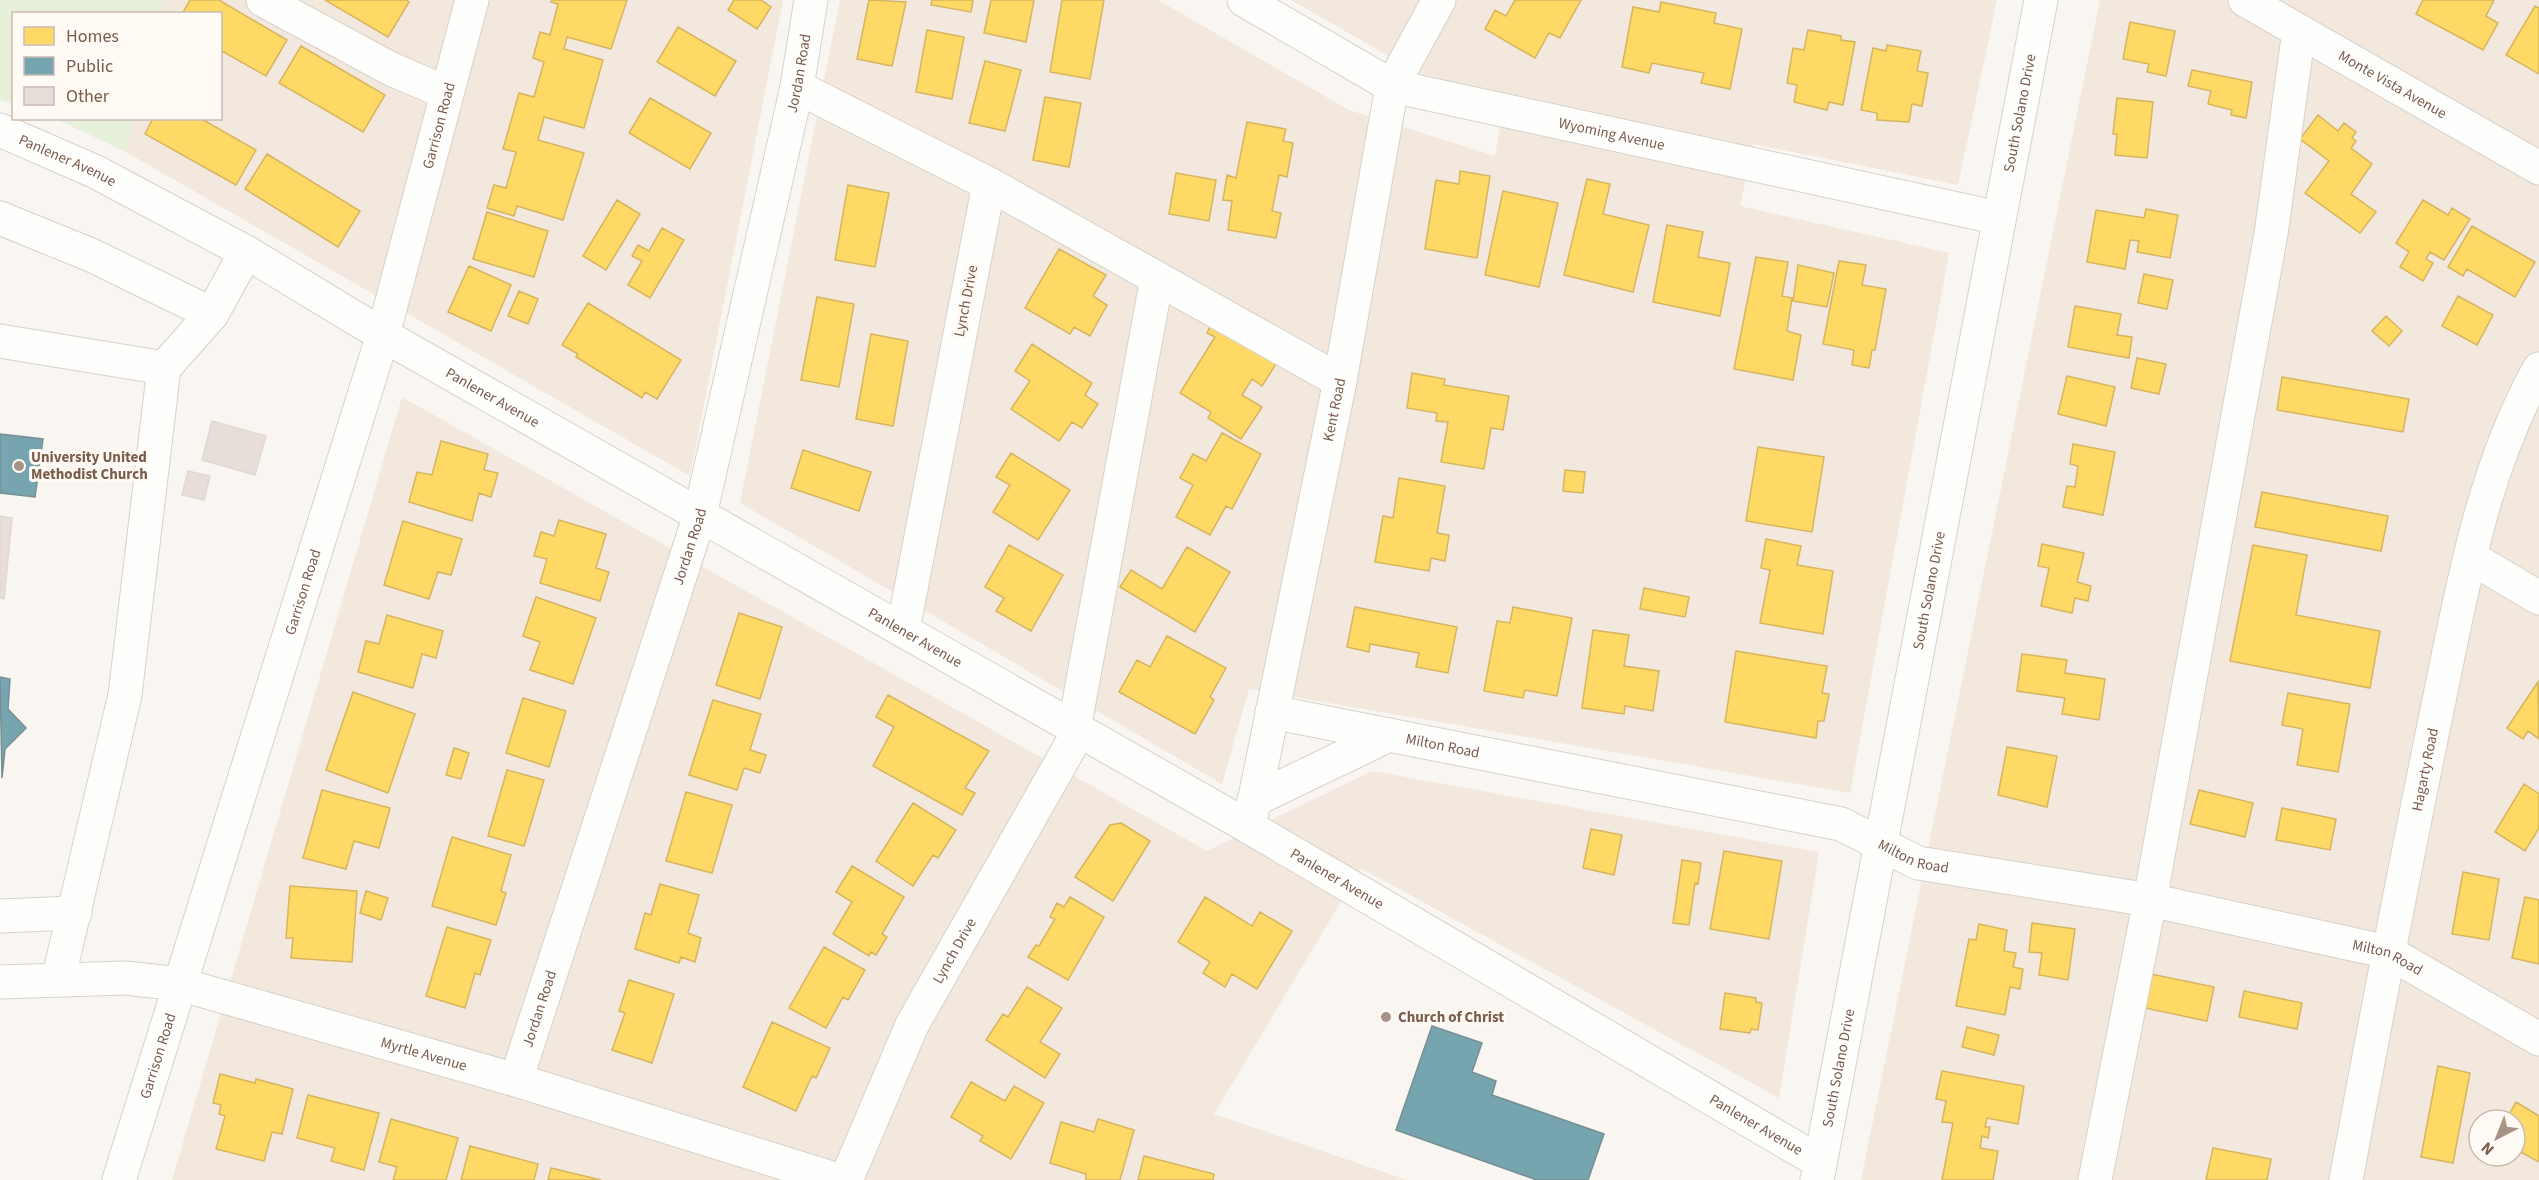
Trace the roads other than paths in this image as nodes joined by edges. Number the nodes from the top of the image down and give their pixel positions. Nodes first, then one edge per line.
1 (263, 0) edge
2 (472, 0) edge
3 (811, 0) edge
4 (1244, 0) edge
5 (1439, 0) edge
6 (2041, 0) edge
7 (2245, 0) edge
8 (2299, 31) junction
9 (1392, 86) junction
10 (797, 87) junction
11 (447, 93) junction
12 (0, 130) edge
13 (2539, 168) edge
14 (989, 184) junction
15 (0, 218) edge
16 (1999, 218) junction
17 (246, 252) junction
18 (1157, 278) junction
19 (212, 314) junction
20 (383, 335) junction
21 (0, 341) edge
22 (164, 368) junction
23 (2539, 369) edge
24 (1340, 381) junction
25 (700, 516) junction
26 (2470, 557) junction
27 (2539, 598) edge
28 (903, 630) junction
29 (1272, 712) junction
30 (1076, 730) junction
31 (1389, 735) junction
32 (1251, 814) junction
33 (1881, 845) junction
34 (2150, 900) junction
35 (75, 913) junction
36 (0, 916) edge
37 (2388, 952) junction
38 (58, 980) junction
39 (0, 982) edge
40 (179, 984) junction
41 (2539, 1039) edge
42 (516, 1080) junction
43 (1818, 1171) edge
44 (120, 1180) edge
45 (838, 1180) edge
46 (846, 1180) edge
47 (2095, 1180) edge
48 (2346, 1180) edge

1 - 11 street
2 - 11 street, Garrison Road
3 - 10 street, Jordan Road
4 - 9 street, Wyoming Avenue
5 - 9 street, Kent Road
6 - 16 street, South Solano Drive
7 - 8 street, Monte Vista Avenue
8 - 13 street, Monte Vista Avenue
8 - 34 street
9 - 16 street, Wyoming Avenue
9 - 24 street, Kent Road
10 - 14 street
10 - 25 street, Jordan Road
11 - 20 street, Garrison Road
12 - 17 street, Panlener Avenue
14 - 18 street
14 - 28 street, Lynch Drive
15 - 19 street
16 - 33 street, South Solano Drive
17 - 19 street
17 - 20 street, Panlener Avenue
18 - 24 street
18 - 30 street, Lynch Drive
19 - 22 street
20 - 25 street, Panlener Avenue
20 - 40 street, Garrison Road
21 - 22 street
22 - 35 street
23 - 26 street, Hagarty Road
24 - 29 street, Kent Road
25 - 28 street, Panlener Avenue
25 - 42 street, Jordan Road
26 - 27 street
26 - 37 street, Hagarty Road
28 - 30 street, Panlener Avenue
29 - 31 street, Milton Road
29 - 32 street, Kent Road
30 - 32 street, Panlener Avenue
30 - 46 street, Lynch Drive
31 - 32 street
31 - 33 street, Milton Road
32 - 43 street, Panlener Avenue
33 - 34 street, Milton Road
33 - 43 street, South Solano Drive
34 - 37 street, Milton Road
34 - 47 street
35 - 36 street
35 - 38 street
37 - 41 street, Milton Road
37 - 48 street, Hagarty Road
38 - 39 street, Myrtle Avenue
38 - 40 street, Myrtle Avenue
40 - 42 street, Myrtle Avenue
40 - 44 street, Garrison Road
42 - 45 street, Myrtle Avenue

